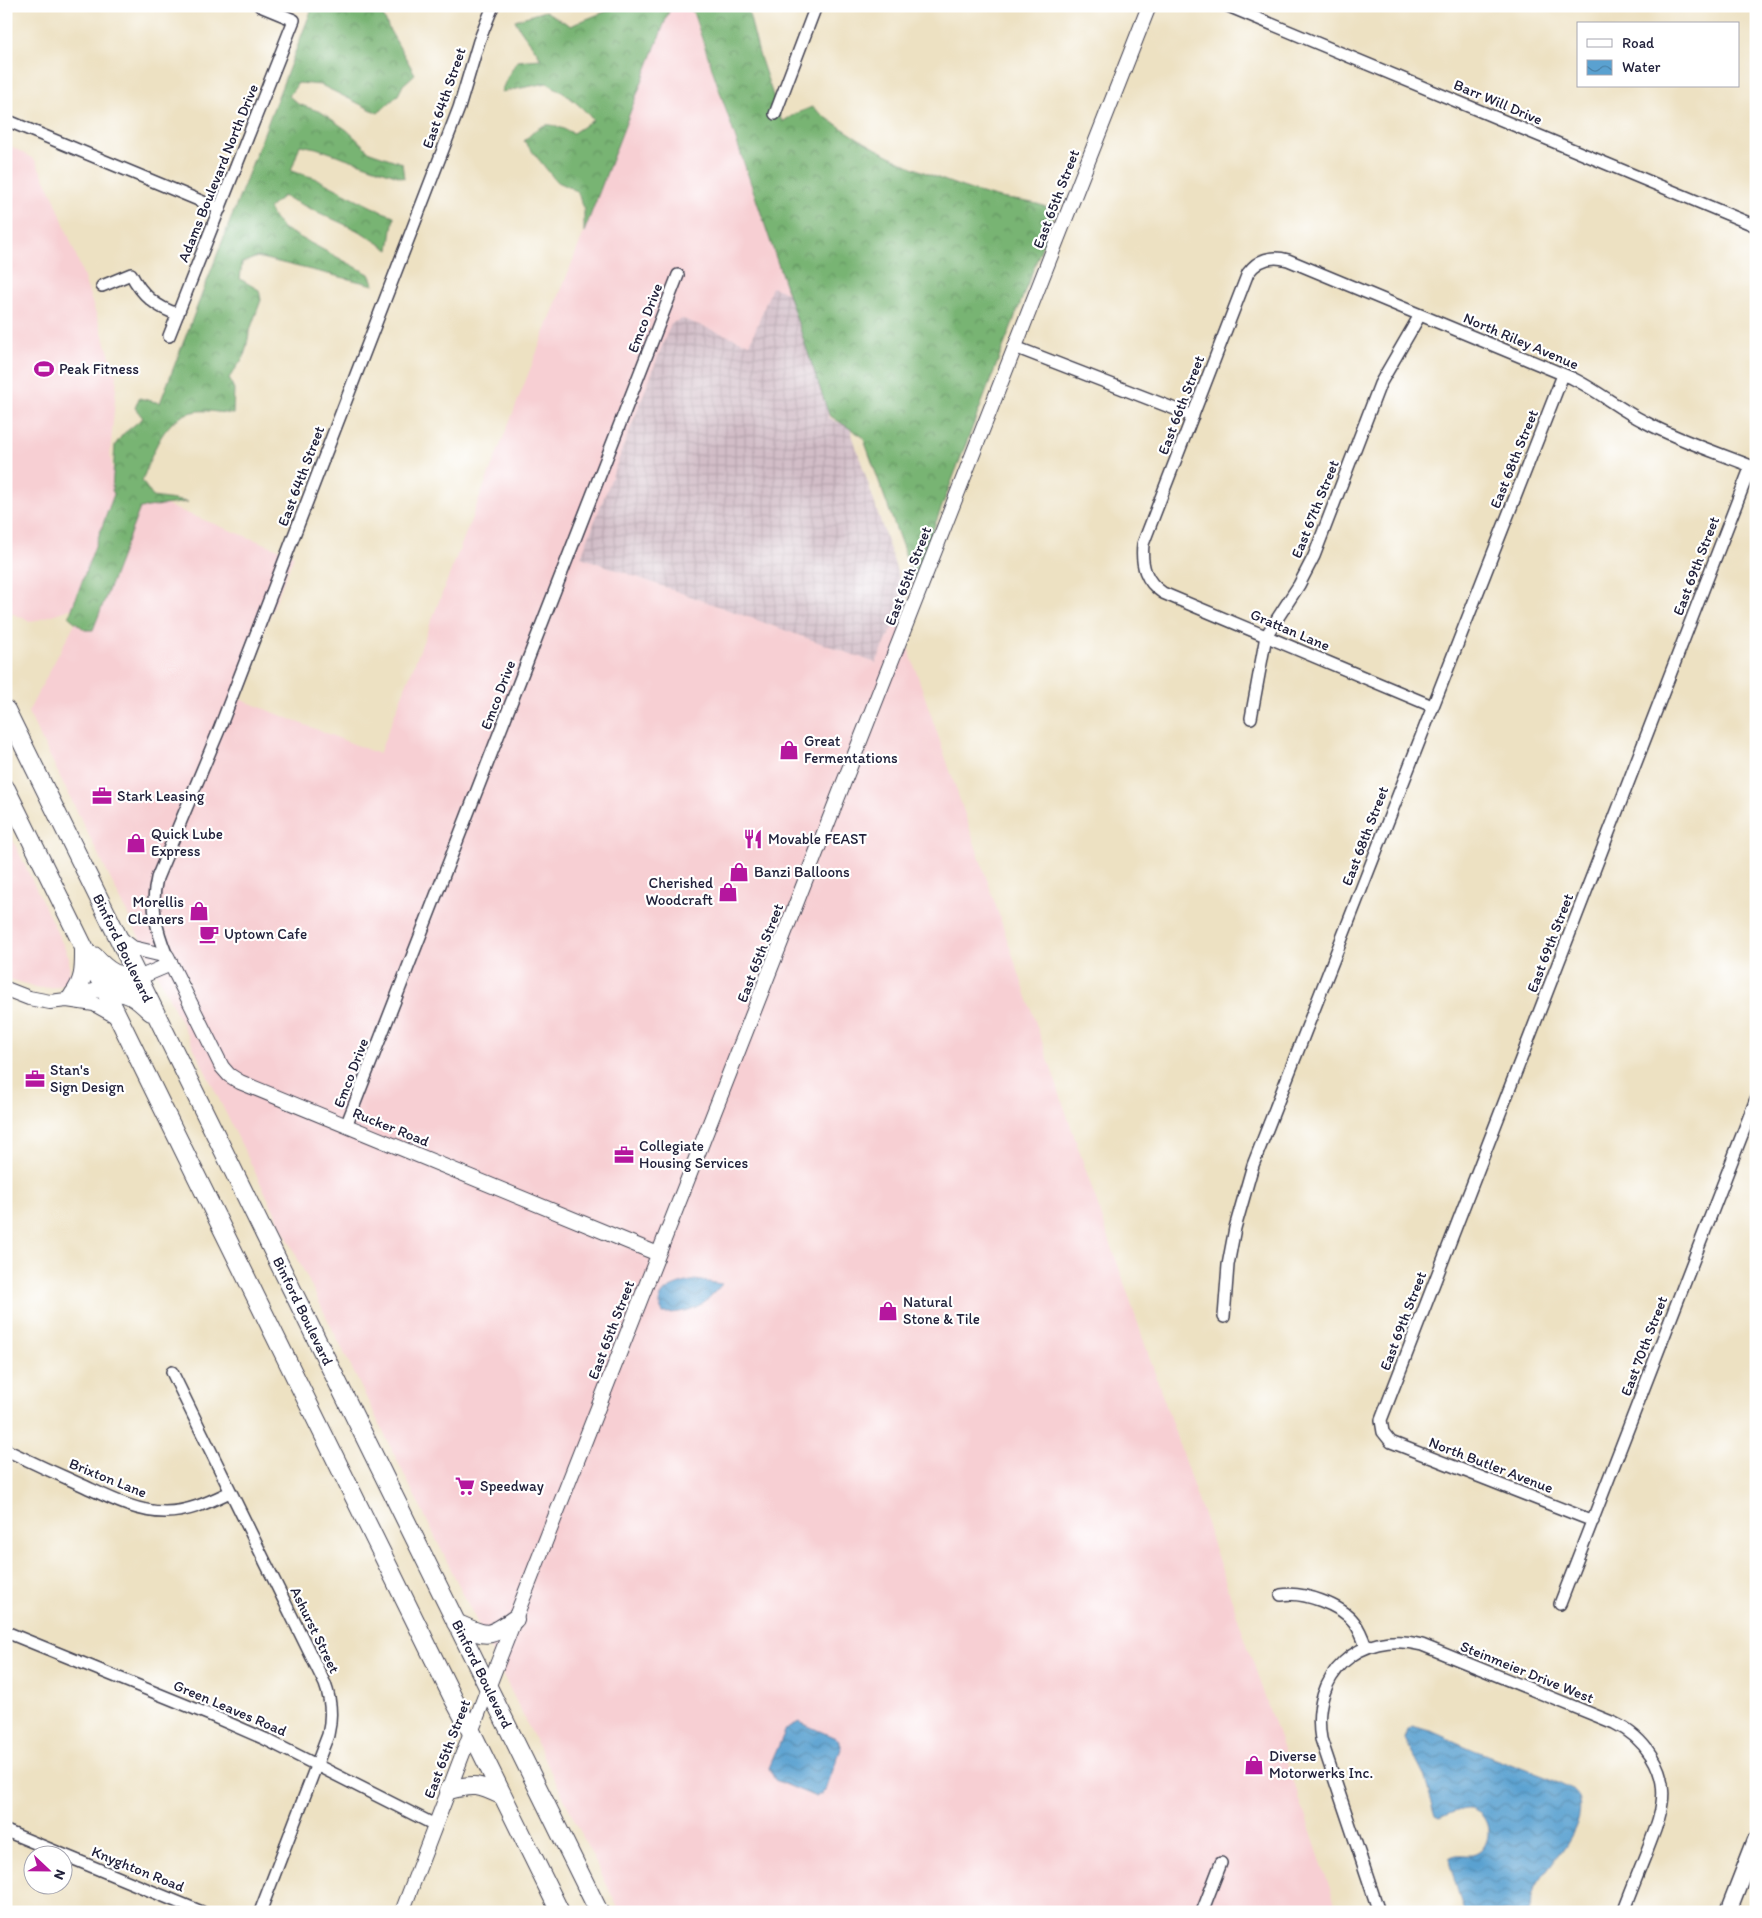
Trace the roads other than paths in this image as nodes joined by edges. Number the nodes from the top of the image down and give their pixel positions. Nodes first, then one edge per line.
1 (260, 6) edge
2 (493, 6) edge
3 (816, 6) edge
4 (1149, 6) edge
5 (1228, 6) edge
6 (775, 114) dead end
7 (6, 120) edge
8 (220, 209) junction
9 (1756, 226) edge
10 (1267, 259) joint
11 (678, 275) dead end
12 (102, 286) dead end
13 (178, 314) junction
14 (1420, 315) junction
15 (169, 336) dead end
16 (1016, 347) junction
17 (1563, 375) junction
18 (1193, 416) junction
19 (1753, 467) edge
20 (1144, 571) joint
21 (1266, 636) junction
22 (1432, 706) junction
23 (6, 710) edge
24 (1251, 718) dead end
25 (6, 789) edge
26 (118, 936) junction
27 (84, 946) junction
28 (169, 960) junction
29 (138, 978) junction
30 (6, 989) edge
31 (105, 989) junction
32 (70, 997) junction
33 (157, 1017) junction
34 (118, 1018) junction
35 (1756, 1099) edge
36 (346, 1126) junction
37 (658, 1254) junction
38 (1224, 1317) dead end
39 (172, 1372) dead end
40 (1382, 1432) joint
41 (6, 1450) edge
42 (230, 1492) junction
43 (1593, 1520) junction
44 (1282, 1595) dead end
45 (1560, 1604) dead end
46 (515, 1619) junction
47 (456, 1623) junction
48 (6, 1632) edge
49 (1366, 1647) junction
50 (488, 1687) junction
51 (472, 1733) junction
52 (318, 1764) junction
53 (450, 1790) junction
54 (503, 1796) junction
55 (436, 1825) junction
56 (6, 1831) edge
57 (1756, 1840) edge
58 (1221, 1864) dead end
59 (202, 1912) edge
60 (260, 1912) edge
61 (402, 1912) edge
62 (560, 1912) edge
63 (599, 1912) edge
64 (1202, 1912) edge
65 (1380, 1912) edge
66 (1623, 1912) edge
67 (1728, 1912) edge

1 - 8 street, Adams Boulevard North Drive
2 - 28 street, East 64th Street
3 - 6 street
4 - 16 street, East 65th Street
5 - 9 street, Barr Will Drive
7 - 8 street
8 - 13 street, Adams Boulevard North Drive
10 - 14 street, North Riley Avenue
10 - 18 street, East 66th Street
11 - 36 street, Emco Drive
12 - 13 street
13 - 15 street, Adams Boulevard North Drive
14 - 17 street, North Riley Avenue
14 - 21 street, East 67th Street
16 - 18 street
16 - 37 street, East 65th Street
17 - 19 street, North Riley Avenue
17 - 22 street, East 68th Street
18 - 20 street, East 66th Street
19 - 40 street, East 69th Street
20 - 21 street, Grattan Lane
21 - 22 street, Grattan Lane
21 - 24 street, East 67th Street
22 - 38 street, East 68th Street
23 - 26 main road, Binford Boulevard
25 - 27 main road
26 - 28 street
26 - 29 main road, Binford Boulevard
27 - 29 main road
27 - 31 main road
27 - 32 main road
28 - 29 street
28 - 36 street, Rucker Road
29 - 33 main road, Binford Boulevard
30 - 32 street
31 - 32 street
31 - 33 main road
31 - 34 main road
32 - 34 street
33 - 47 main road, Binford Boulevard
34 - 51 main road
35 - 43 street, East 70th Street
36 - 37 street, Rucker Road
37 - 46 street, East 65th Street
39 - 42 street, Ashurst Street
40 - 43 street, North Butler Avenue
41 - 42 street, Brixton Lane
42 - 52 street, Ashurst Street
43 - 45 street, East 70th Street
44 - 49 street
46 - 47 main road
46 - 50 street, East 65th Street
47 - 50 main road, Binford Boulevard
48 - 52 street, Green Leaves Road
49 - 65 street
49 - 66 street, Steinmeier Drive West
50 - 51 street, East 65th Street
50 - 63 main road, Binford Boulevard
51 - 53 street, East 65th Street
51 - 54 main road
52 - 55 street, Green Leaves Road
52 - 60 street, Ashurst Street
53 - 54 main road
53 - 55 street, East 65th Street
54 - 62 main road
55 - 61 street, East 65th Street
56 - 59 street, Knyghton Road
57 - 67 main road
58 - 64 street

